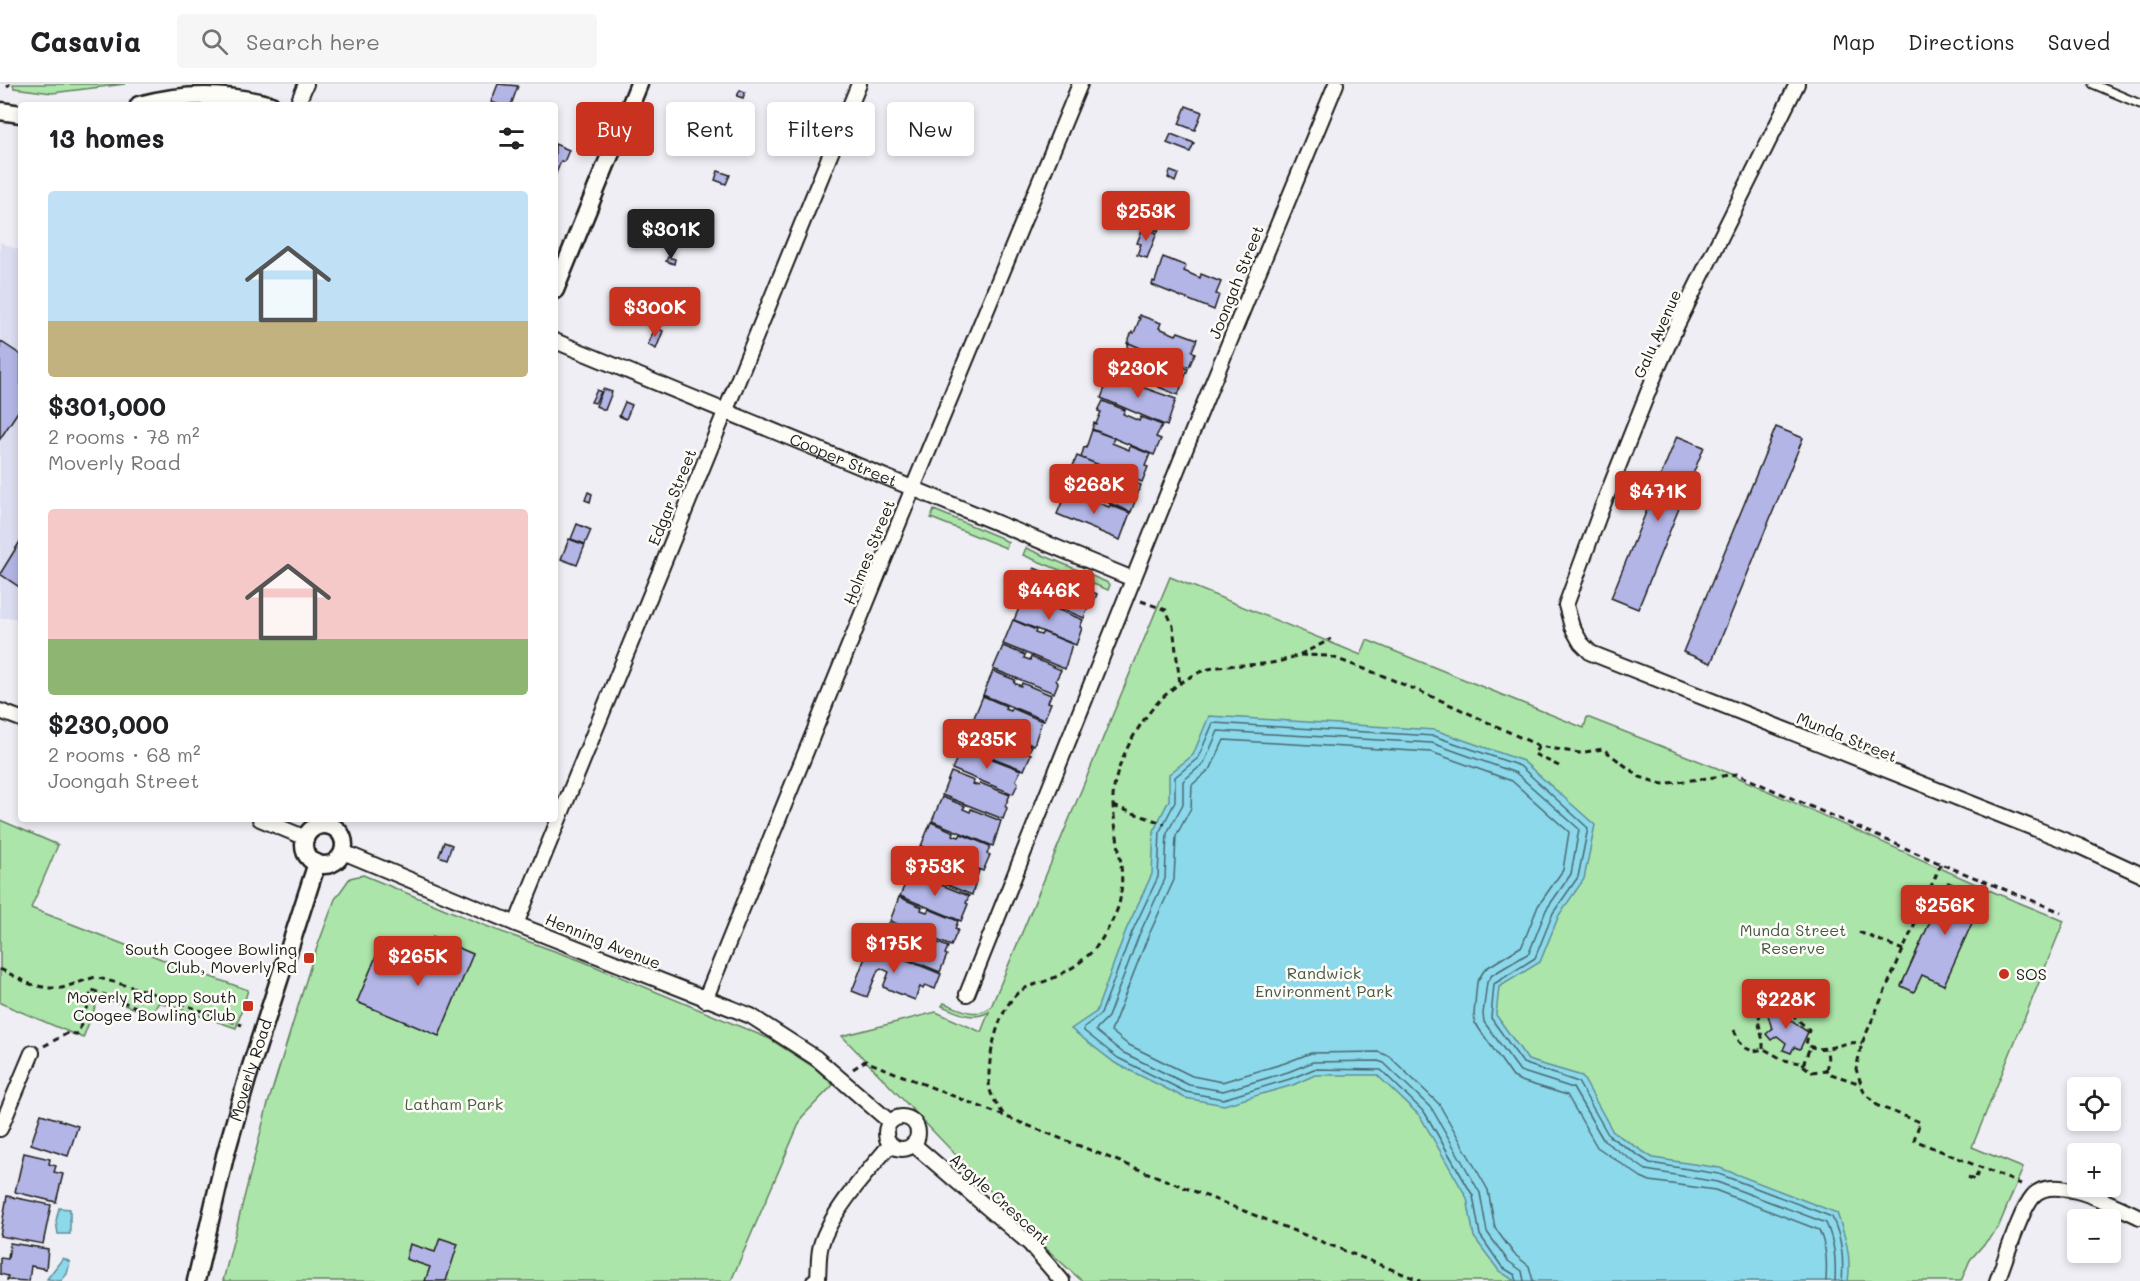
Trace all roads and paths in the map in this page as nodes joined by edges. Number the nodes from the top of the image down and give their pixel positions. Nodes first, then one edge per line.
1 (306, 84) edge
2 (639, 84) edge
3 (859, 84) edge
4 (1080, 84) edge
5 (1336, 84) edge
6 (1797, 84) edge
7 (2093, 84) edge
8 (2104, 86) edge
9 (155, 102) edge
10 (258, 102) edge
11 (298, 102) edge
12 (2140, 104) edge
13 (0, 111) edge
14 (18, 114) edge
15 (558, 283) edge
16 (558, 342) edge
17 (725, 411) junction
18 (913, 488) junction
19 (1133, 579) junction
20 (1127, 598) junction
21 (1566, 605) joint
22 (1331, 639) dead end
23 (1300, 655) junction
24 (1180, 684) junction
25 (0, 711) edge
26 (18, 718) edge
27 (1539, 746) junction
28 (1559, 766) dead end
29 (1113, 806) junction
30 (558, 821) edge
31 (267, 822) edge
32 (558, 822) edge
33 (333, 823) edge
34 (1165, 824) dead end
35 (306, 838) junction
36 (343, 852) junction
37 (317, 863) junction
38 (1941, 864) junction
39 (2139, 869) edge
40 (2061, 912) dead end
41 (516, 924) junction
42 (1859, 932) dead end
43 (1903, 950) junction
44 (0, 969) edge
45 (142, 990) junction
46 (966, 994) dead end
47 (705, 1000) junction
48 (242, 1025) dead end
49 (1734, 1030) dead end
50 (1862, 1043) junction
51 (1810, 1047) junction
52 (1763, 1049) junction
53 (1827, 1049) junction
54 (32, 1053) joint
55 (1803, 1065) junction
56 (1826, 1070) junction
57 (840, 1077) junction
58 (1861, 1084) junction
59 (1003, 1114) junction
60 (890, 1122) junction
61 (0, 1129) edge
62 (913, 1144) junction
63 (891, 1145) junction
64 (1980, 1167) junction
65 (1968, 1178) dead end
66 (2021, 1184) dead end
67 (2140, 1216) edge
68 (820, 1280) edge
69 (196, 1281) edge
70 (1062, 1281) edge
71 (1421, 1281) edge
72 (1997, 1281) edge

1 - 11 street
2 - 15 street
3 - 17 street, Edgar Street
4 - 18 street, Holmes Street
5 - 19 street, Joongah Street
6 - 21 street, Galu Avenue
7 - 8 lane
8 - 12 lane
9 - 10 street
13 - 14 street
16 - 17 street, Cooper Street
17 - 18 street, Cooper Street
17 - 30 street, Edgar Street
18 - 19 street, Cooper Street
18 - 47 street, Holmes Street
19 - 20 street, Joongah Street
20 - 24 path
20 - 46 street, Joongah Street
21 - 39 street, Munda Street
22 - 23 path
23 - 24 path
23 - 27 path
24 - 29 path
25 - 26 street
27 - 28 path
27 - 38 path
29 - 34 path
29 - 59 path
31 - 35 street
32 - 41 street, Edgar Street
33 - 35 street
33 - 36 street
35 - 37 street
36 - 37 street
36 - 41 street, Henning Avenue
37 - 69 street, Moverly Road
38 - 40 path
38 - 43 path
41 - 47 street, Henning Avenue
42 - 43 path
43 - 50 path
44 - 45 path
45 - 48 path
45 - 54 path
47 - 57 street, Henning Avenue
49 - 52 path
50 - 53 path
50 - 58 path
51 - 52 path
51 - 53 path
51 - 55 path
52 - 55 path
53 - 56 path
54 - 61 street
55 - 56 path
56 - 58 path
57 - 59 path
57 - 60 street
58 - 64 path
59 - 71 path
60 - 62 street
60 - 63 street
62 - 63 street
62 - 70 street, Argyle Crescent
63 - 68 street
64 - 65 path
64 - 66 path
67 - 72 street

